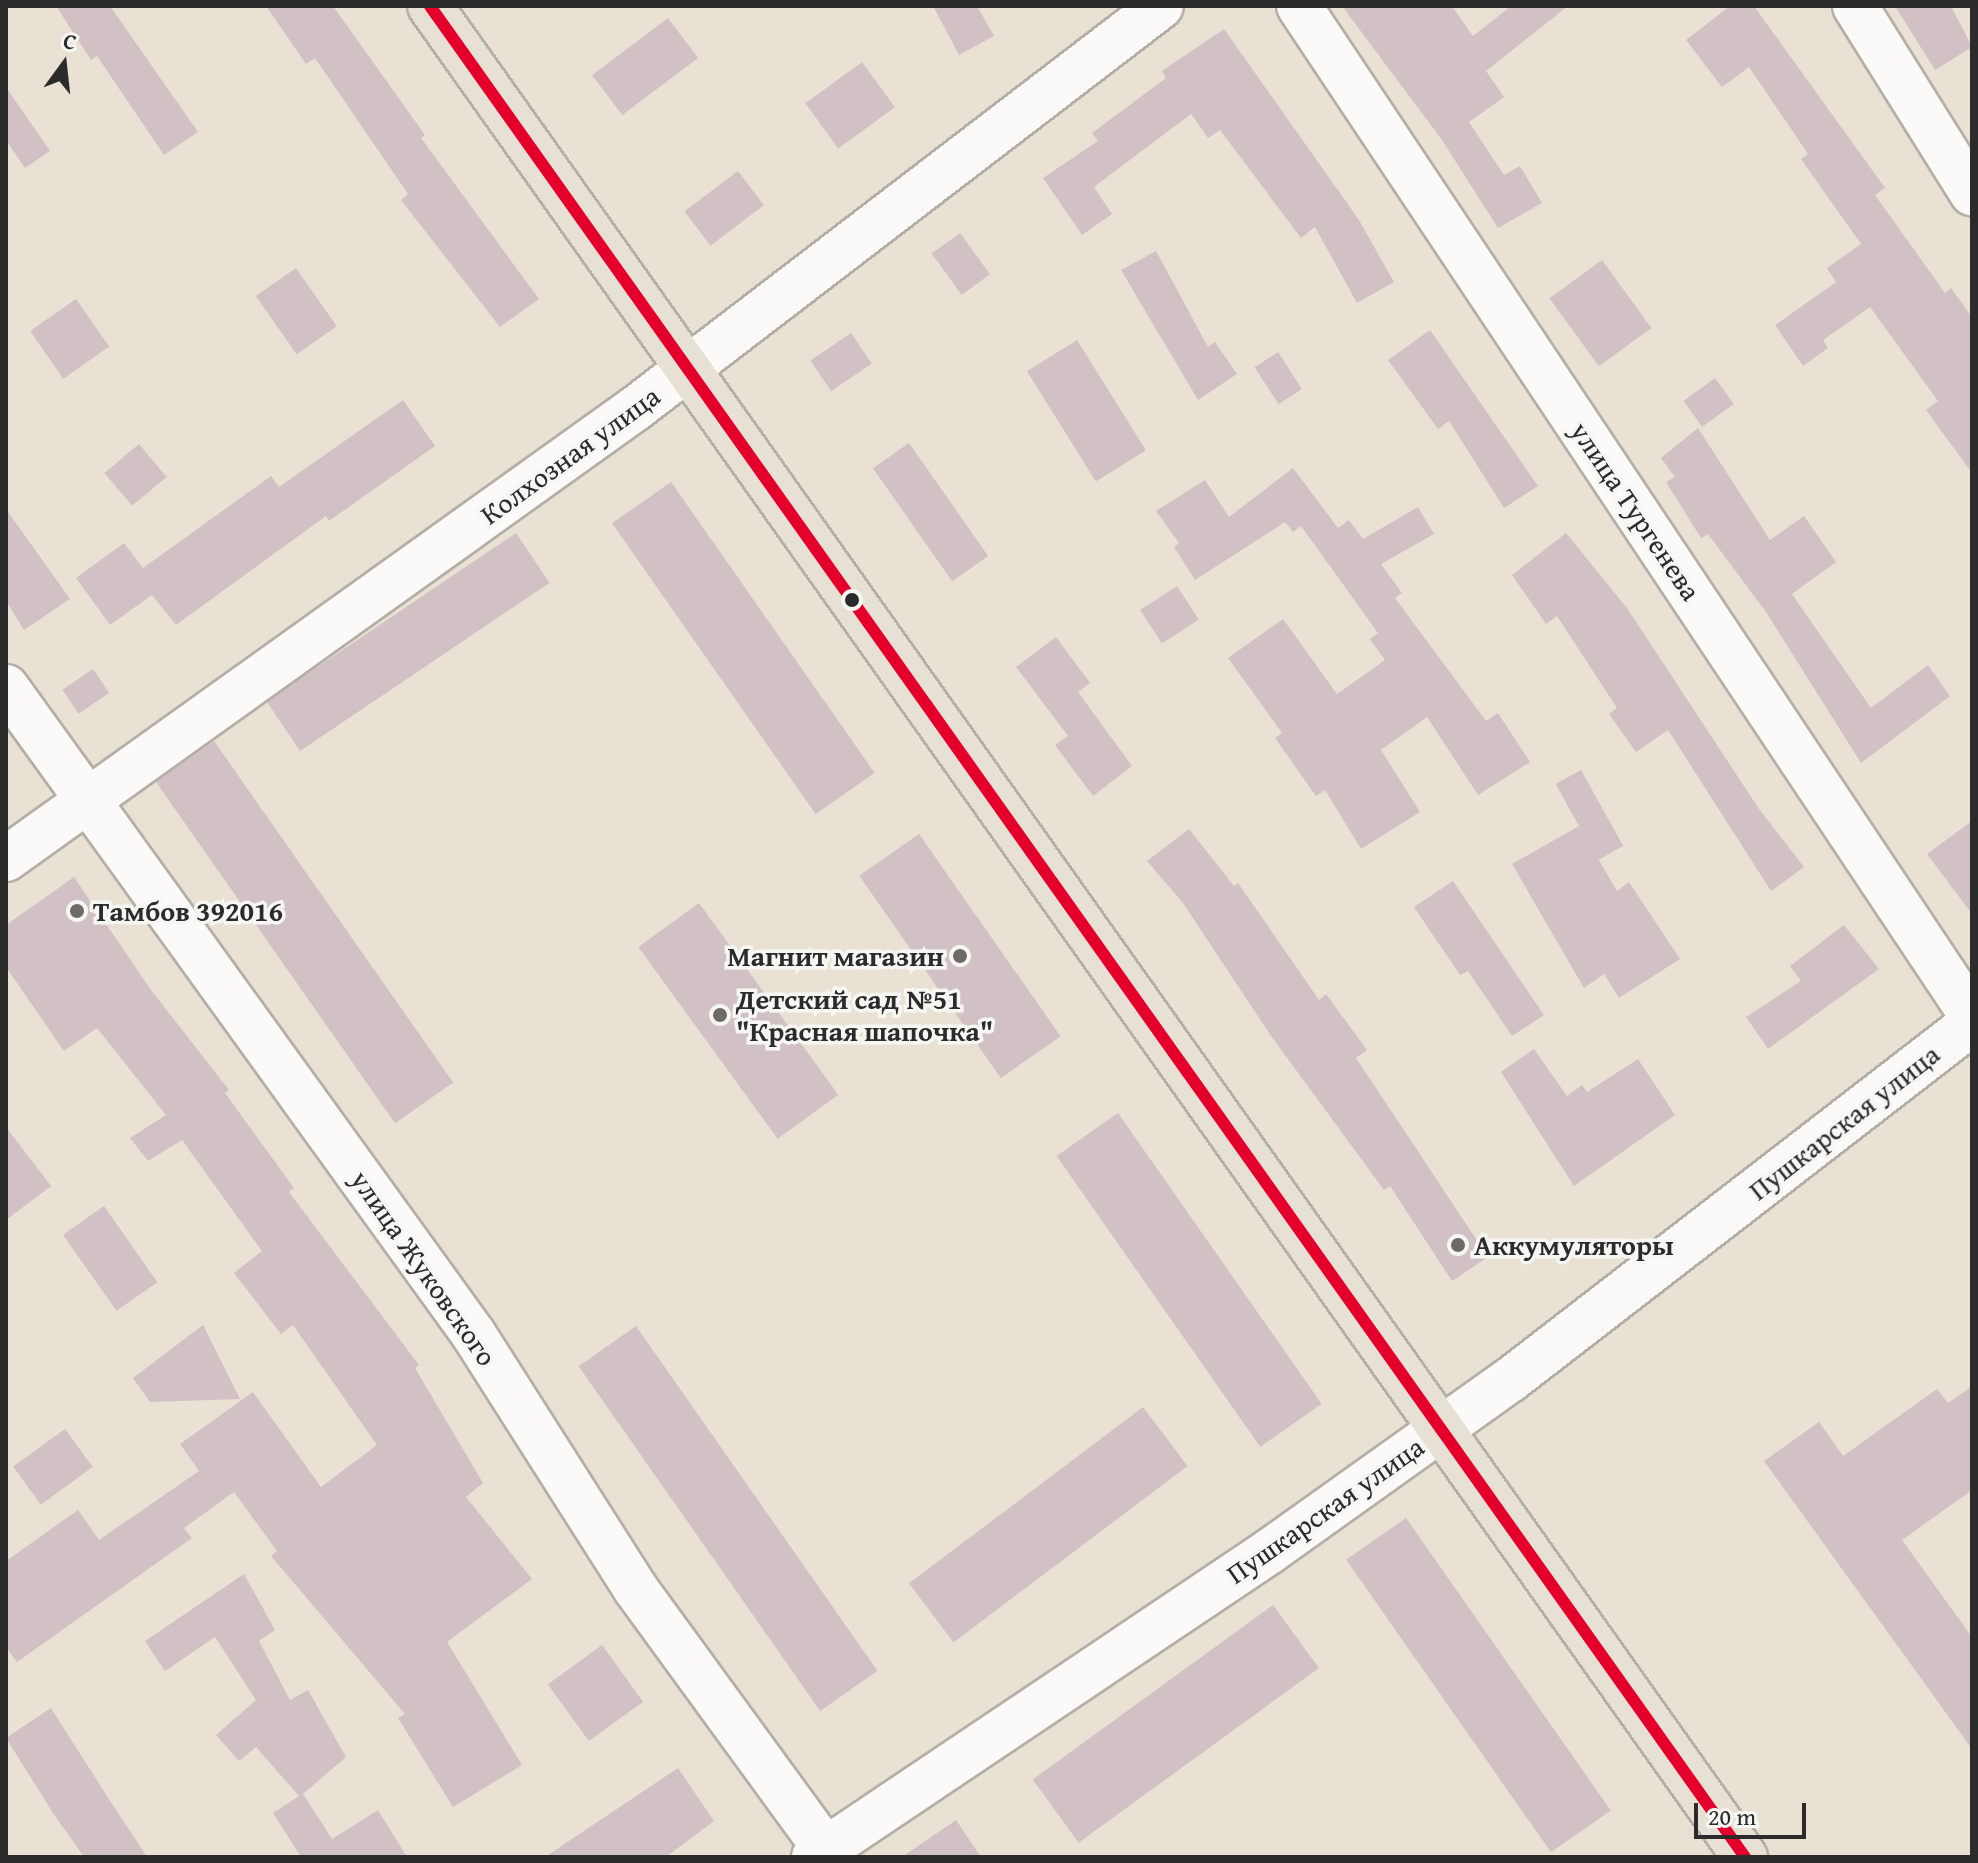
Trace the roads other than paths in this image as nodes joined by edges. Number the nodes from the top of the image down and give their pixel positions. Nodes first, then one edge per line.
1 (430, 6) edge
2 (1161, 6) edge
3 (1299, 6) edge
4 (1855, 6) edge
5 (1972, 193) edge
6 (688, 370) junction
7 (6, 687) edge
8 (90, 799) junction
9 (6, 859) edge
10 (1972, 1016) edge
11 (1972, 1023) edge
12 (1440, 1428) junction
13 (823, 1854) edge
14 (1745, 1857) edge

1 - 6 main road
2 - 6 street, Колхозная улица
3 - 10 street, улица Тургенева
4 - 5 street
6 - 8 street, Колхозная улица
6 - 12 main road
7 - 8 street, улица Жуковского
8 - 9 street, Колхозная улица
8 - 13 street, улица Жуковского
11 - 12 street, Пушкарская улица
12 - 13 street, Пушкарская улица
12 - 14 main road

